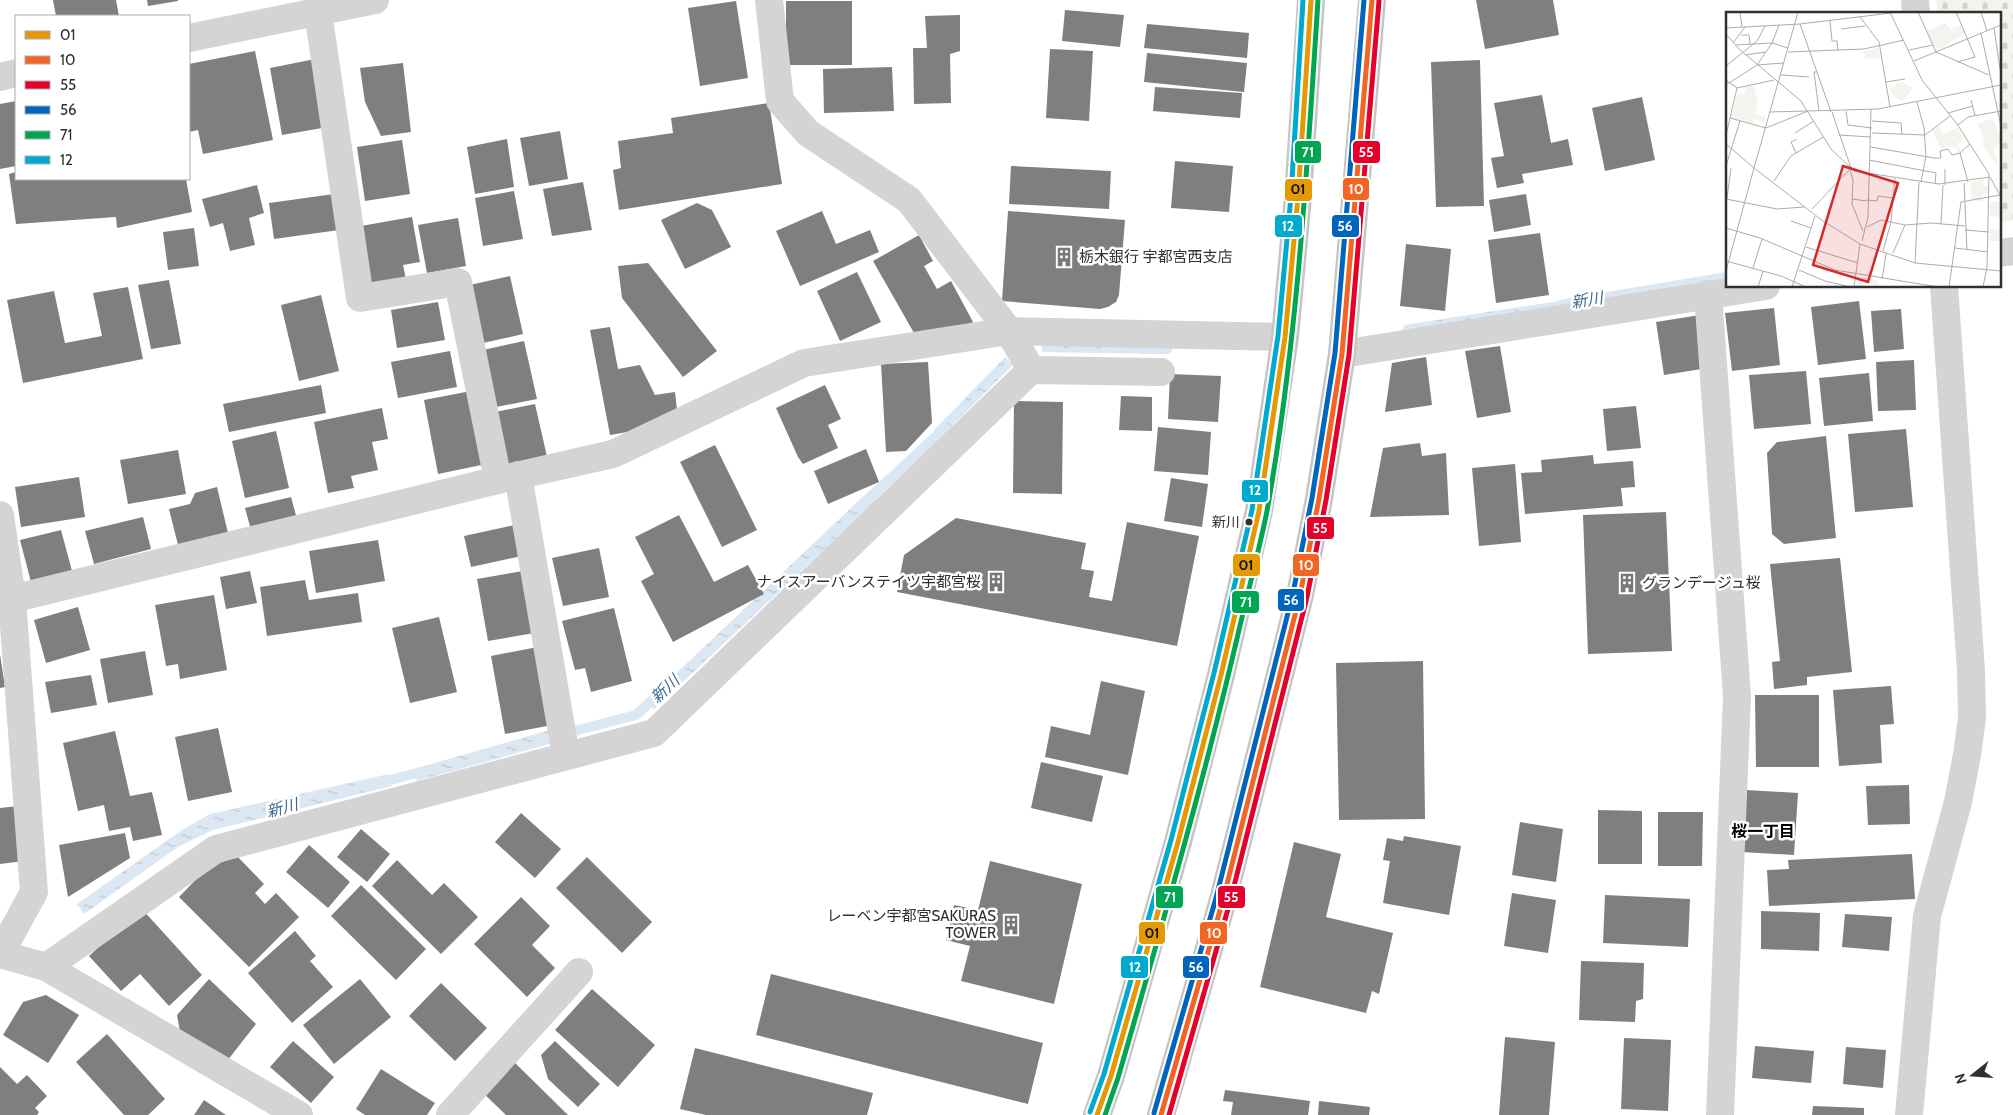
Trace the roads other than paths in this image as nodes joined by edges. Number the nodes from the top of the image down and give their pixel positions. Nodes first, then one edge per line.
1 (375, 0) edge
2 (769, 0) edge
3 (1311, 0) edge
4 (1372, 0) edge
5 (318, 12) junction
6 (190, 38) edge
7 (15, 73) edge
8 (0, 77) edge
9 (2013, 251) edge
10 (2000, 253) edge
11 (1752, 288) edge
12 (1944, 288) edge
13 (1708, 294) junction
14 (1012, 337) junction
15 (1285, 337) junction
16 (1342, 354) junction
17 (1030, 369) junction
18 (1161, 372) dead end
19 (508, 478) junction
20 (0, 515) edge
21 (6, 600) edge
22 (566, 754) junction
23 (0, 954) edge
24 (46, 967) junction
25 (579, 972) dead end
26 (299, 1115) edge
27 (450, 1115) edge
28 (1097, 1115) edge
29 (1161, 1115) edge
30 (1720, 1115) edge
31 (1909, 1115) edge

1 - 5 street
2 - 14 street
3 - 15 highway
4 - 16 highway
5 - 6 street
5 - 19 street
7 - 8 street
9 - 10 street
11 - 13 street
12 - 31 street
13 - 16 street
13 - 30 street
14 - 15 street
14 - 17 street
14 - 19 street
15 - 28 highway
16 - 29 highway
17 - 18 street
17 - 22 street
19 - 21 street
19 - 22 street
20 - 21 street
21 - 23 street
22 - 24 street
23 - 24 street
24 - 26 street
25 - 27 street

